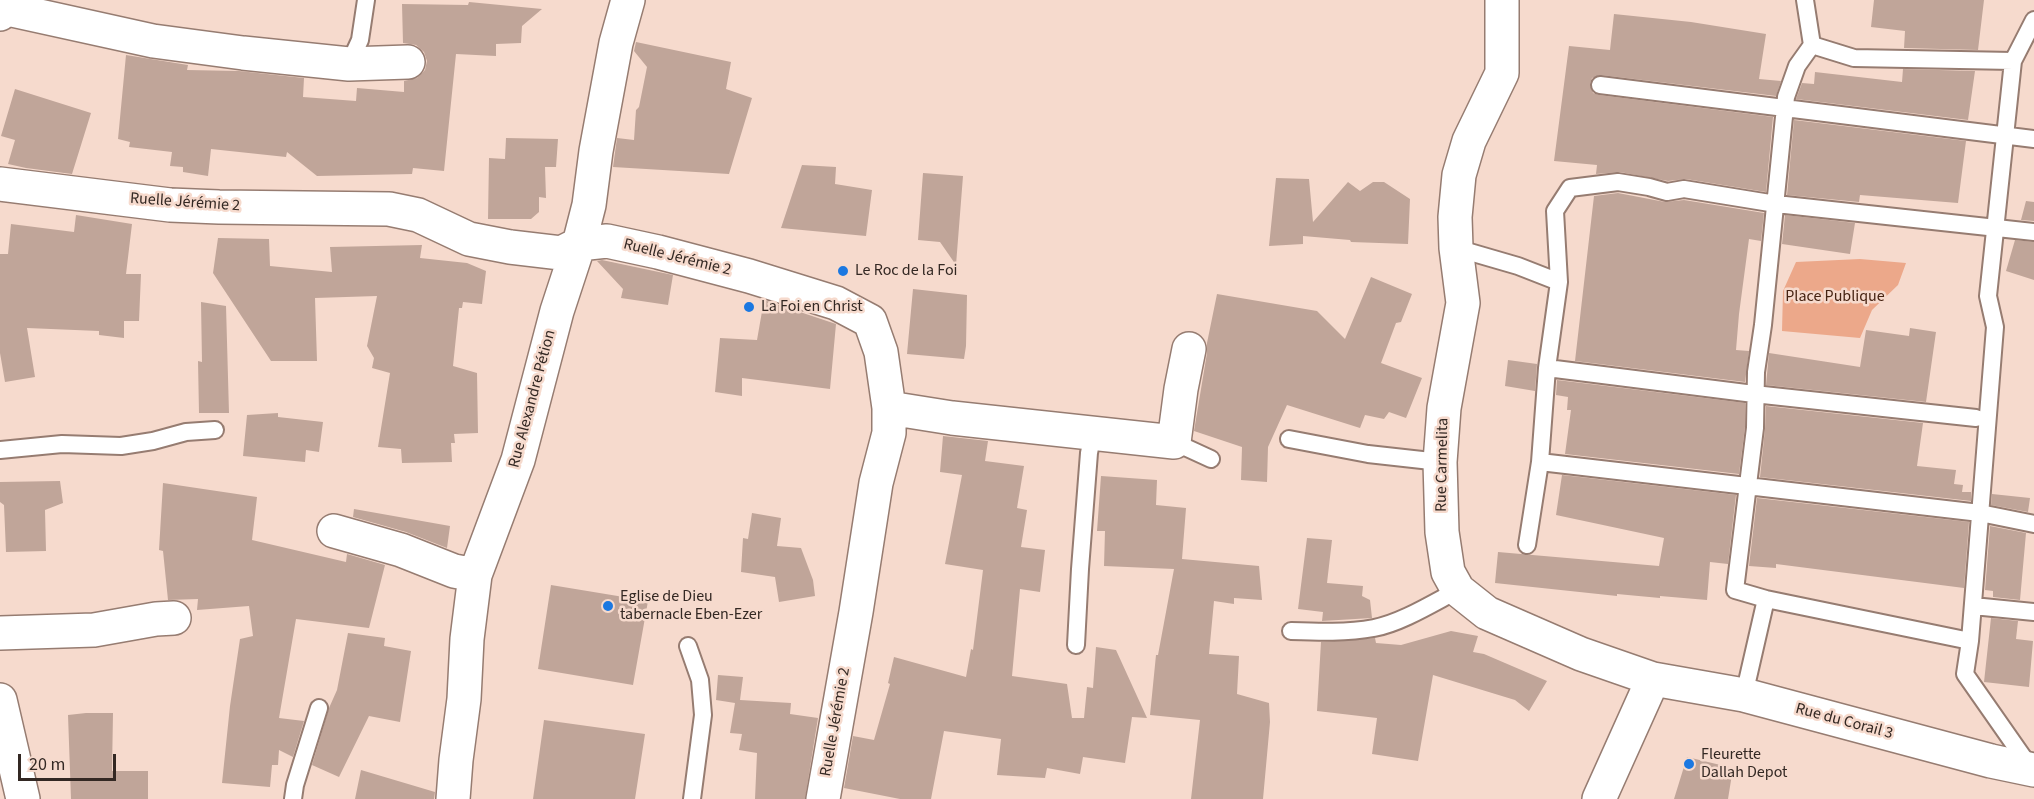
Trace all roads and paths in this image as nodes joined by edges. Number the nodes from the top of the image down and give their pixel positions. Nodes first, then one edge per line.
1 (366, 0) edge
2 (628, 0) edge
3 (1502, 0) edge
4 (1805, 0) edge
5 (3, 7) edge
6 (2034, 20) edge
7 (1812, 45) junction
8 (2013, 61) junction
9 (408, 62) dead end
10 (349, 64) junction
11 (1600, 85) dead end
12 (1786, 109) junction
13 (2004, 135) junction
14 (2034, 139) edge
15 (0, 184) edge
16 (1776, 204) junction
17 (1995, 228) junction
18 (2034, 232) edge
19 (579, 244) junction
20 (1456, 248) junction
21 (1559, 282) junction
22 (1190, 349) dead end
23 (1546, 368) junction
24 (1754, 394) junction
25 (889, 408) junction
26 (1976, 418) dead end
27 (215, 430) dead end
28 (1093, 433) junction
29 (1289, 439) dead end
30 (1174, 442) junction
31 (0, 450) edge
32 (1211, 459) dead end
33 (1440, 462) junction
34 (1540, 462) junction
35 (1747, 486) junction
36 (1980, 513) junction
37 (2034, 524) edge
38 (334, 531) dead end
39 (1527, 545) dead end
40 (475, 575) junction
41 (1458, 590) junction
42 (1766, 599) junction
43 (1973, 606) junction
44 (2034, 612) edge
45 (174, 618) dead end
46 (1291, 631) dead end
47 (0, 633) edge
48 (1970, 641) junction
49 (1076, 645) dead end
50 (688, 646) dead end
51 (1653, 679) junction
52 (1743, 695) junction
53 (0, 700) edge
54 (319, 708) dead end
55 (2033, 770) edge
56 (23, 799) edge
57 (293, 799) edge
58 (453, 799) edge
59 (692, 799) edge
60 (823, 799) edge
61 (1599, 799) edge

1 - 10 lane
2 - 19 street, Rue Alexandre Pétion
3 - 20 street, Rue Carmelita
4 - 7 lane
5 - 10 street
6 - 8 lane
7 - 8 lane
7 - 12 lane
8 - 13 lane
9 - 10 street
11 - 12 lane
12 - 13 lane
12 - 16 lane
13 - 14 lane
13 - 17 lane
15 - 19 street, Ruelle Jérémie 2
16 - 17 lane
16 - 21 lane
16 - 24 lane
17 - 18 lane
17 - 36 lane
19 - 25 street, Ruelle Jérémie 2
19 - 40 street, Rue Alexandre Pétion
20 - 21 lane
20 - 33 street, Rue Carmelita
21 - 23 lane
22 - 30 street
23 - 24 lane
23 - 34 lane
24 - 26 lane
24 - 35 lane
25 - 28 street
25 - 60 street, Ruelle Jérémie 2
27 - 31 lane
28 - 30 street
28 - 49 lane
29 - 33 lane
30 - 32 lane
33 - 41 street, Rue Carmelita
34 - 35 lane
34 - 39 lane
35 - 36 lane
35 - 42 lane
36 - 37 lane
36 - 43 lane
38 - 40 street
40 - 58 street, Rue Alexandre Pétion
41 - 46 lane
41 - 51 street, Rue Carmelita
42 - 48 lane
42 - 52 lane
43 - 44 lane
43 - 48 lane
45 - 47 street
48 - 55 lane
50 - 59 lane
51 - 52 street, Rue du Corail 3
51 - 61 street
52 - 55 street, Rue du Corail 3
53 - 56 street
54 - 57 lane

